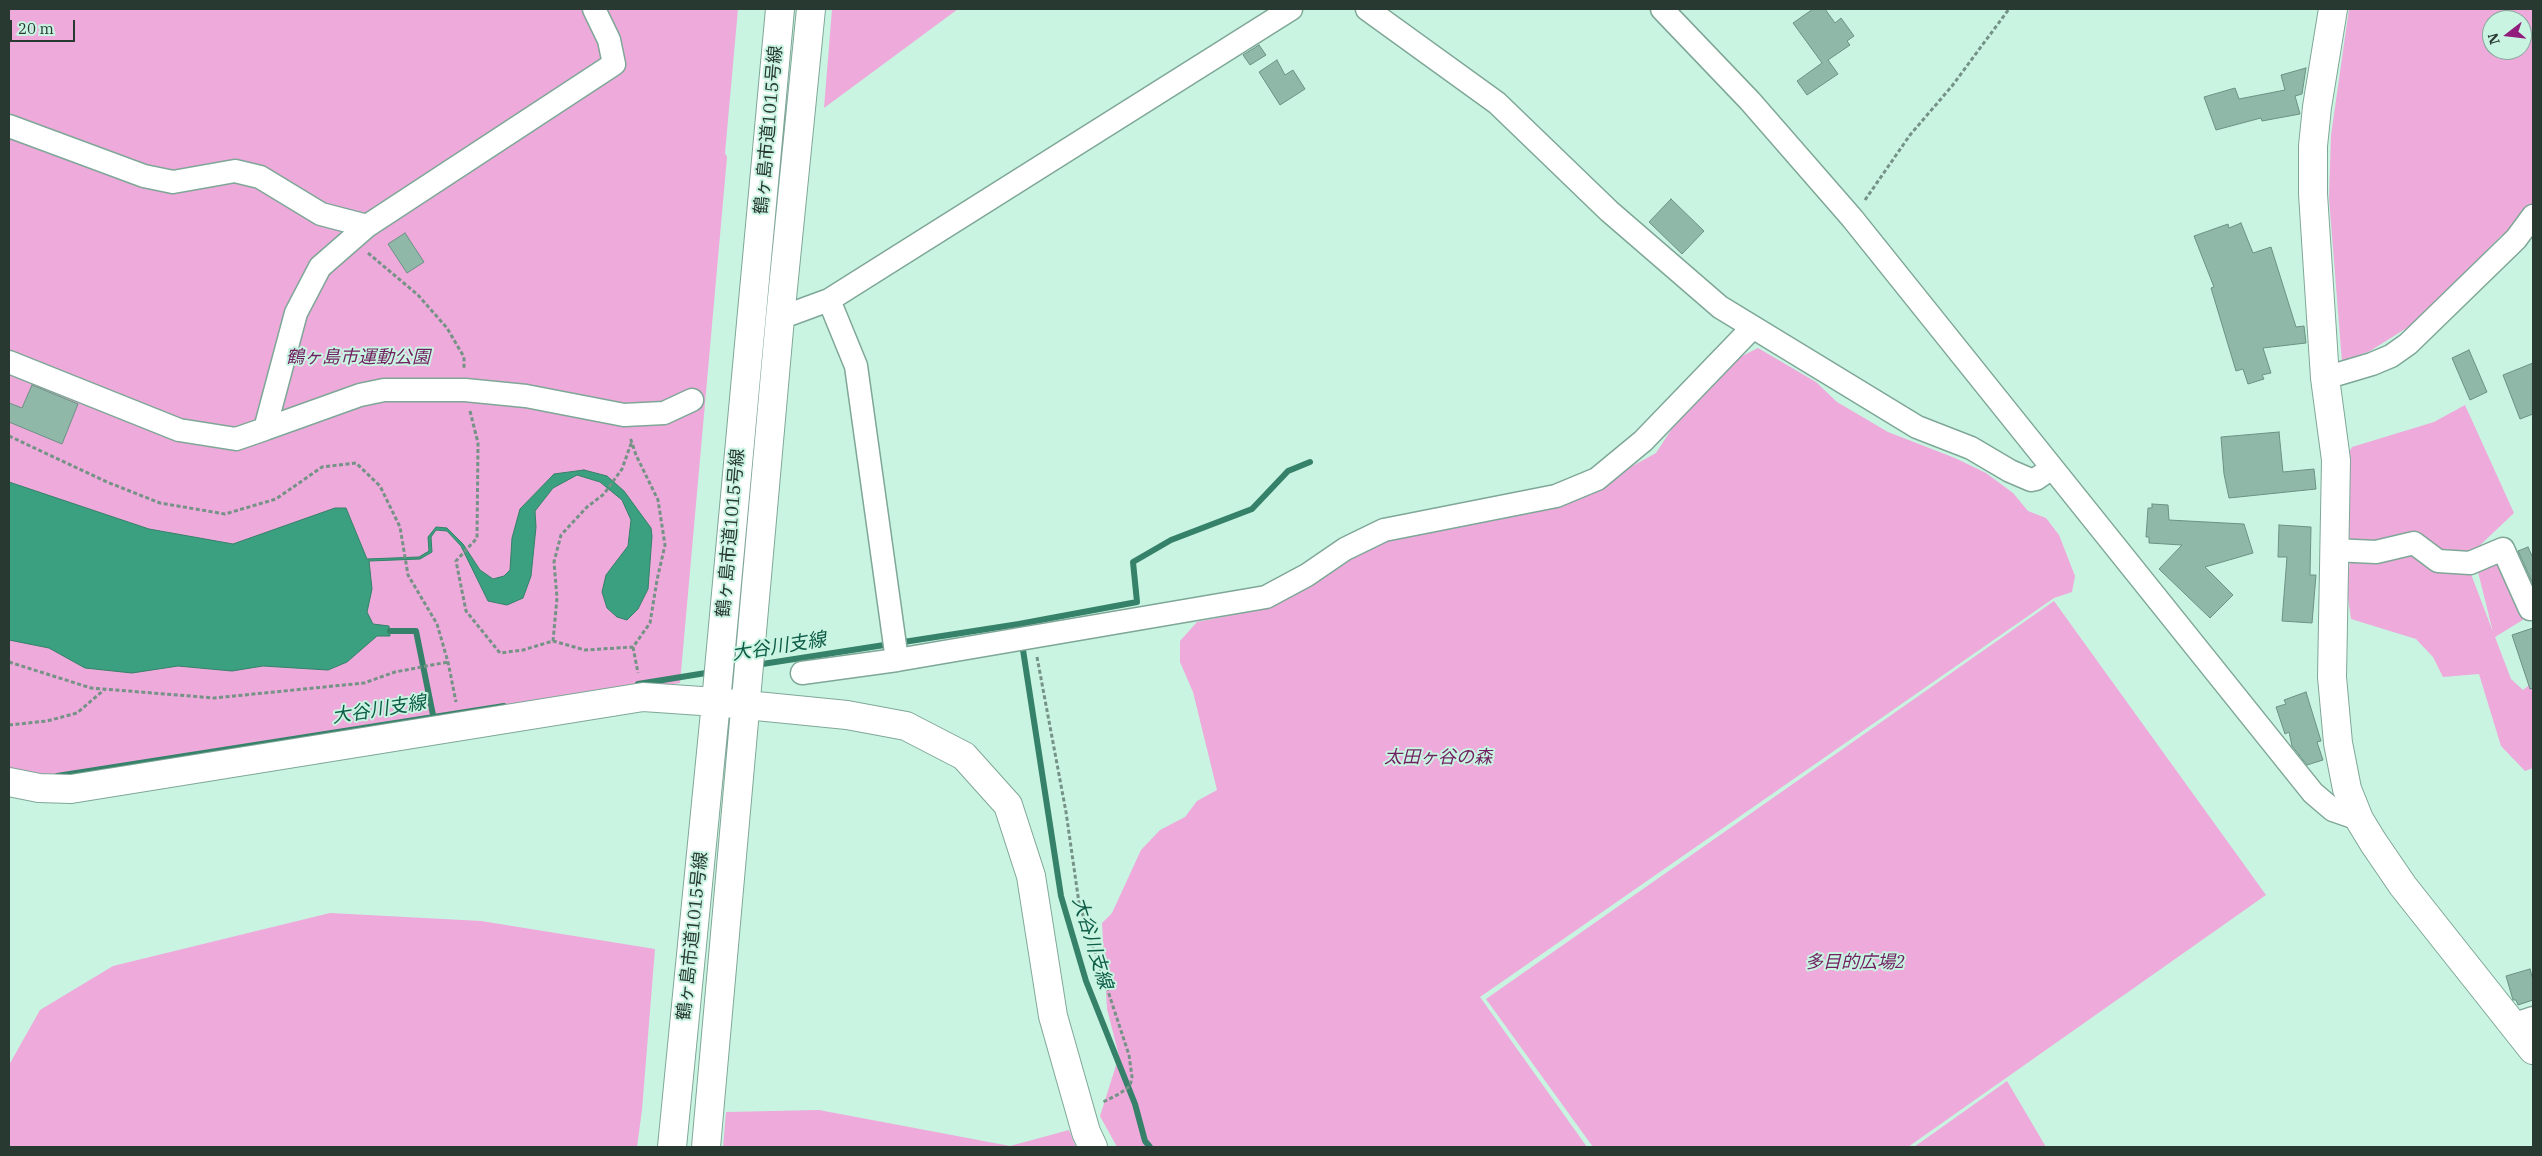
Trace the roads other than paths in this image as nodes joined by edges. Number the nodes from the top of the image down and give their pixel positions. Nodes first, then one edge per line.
1 (594, 9) edge
2 (780, 9) edge
3 (811, 9) edge
4 (1291, 9) edge
5 (1368, 9) edge
6 (1662, 9) edge
7 (2333, 9) edge
8 (9, 126) edge
9 (2533, 216) edge
10 (359, 233) junction
11 (829, 300) junction
12 (780, 318) junction
13 (1753, 327) junction
14 (9, 362) edge
15 (2325, 378) junction
16 (692, 400) dead end
17 (265, 429) junction
18 (2052, 468) junction
19 (2333, 550) junction
20 (2533, 608) edge
21 (897, 660) junction
22 (802, 673) dead end
23 (716, 702) junction
24 (747, 705) junction
25 (9, 782) edge
26 (2359, 819) junction
27 (2523, 1022) edge
28 (2533, 1050) edge
29 (672, 1147) edge
30 (706, 1147) edge
31 (1093, 1147) edge

1 - 10 street
2 - 23 street, 鶴ヶ島市道1015号線
3 - 12 street, 鶴ヶ島市道1015号線
4 - 11 street
5 - 13 street
6 - 18 street
7 - 15 street
8 - 10 street
9 - 15 street
10 - 17 street
11 - 12 street
11 - 21 street
12 - 24 street, 鶴ヶ島市道1015号線
13 - 18 street
13 - 21 street
14 - 17 street
15 - 19 street
16 - 17 street
18 - 26 street
19 - 20 street
19 - 26 street
21 - 22 street
23 - 24 street
23 - 25 street
23 - 29 street, 鶴ヶ島市道1015号線
24 - 30 street, 鶴ヶ島市道1015号線
24 - 31 street
26 - 27 street
27 - 28 street

